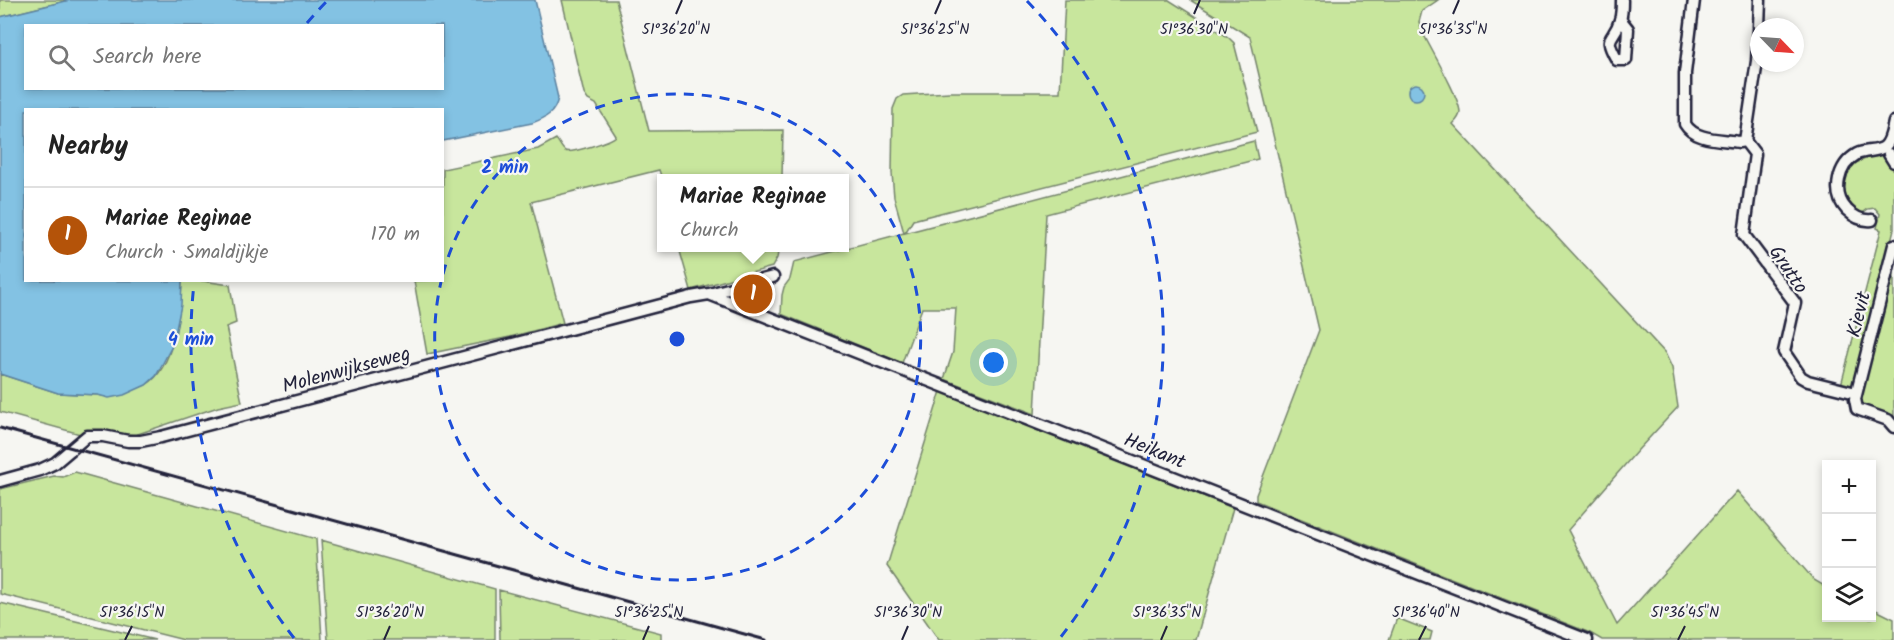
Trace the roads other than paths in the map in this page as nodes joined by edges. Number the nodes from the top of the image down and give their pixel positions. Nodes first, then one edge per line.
1 (1622, 0) edge
2 (1694, 0) edge
3 (1760, 0) edge
4 (1759, 18) edge
5 (1620, 19) dead end
6 (1755, 72) edge
7 (1894, 122) edge
8 (1745, 141) junction
9 (1872, 220) dead end
10 (1894, 245) edge
11 (773, 277) dead end
12 (709, 294) junction
13 (1856, 393) junction
14 (1894, 427) edge
15 (0, 481) edge
16 (1587, 640) edge

1 - 5 street
2 - 8 street
3 - 4 street
6 - 8 street
7 - 9 street
8 - 13 street, Grutto
10 - 13 street, Kievit
11 - 12 street, Molenwijkseweg
12 - 15 street, Molenwijkseweg
12 - 16 street, Heikant
13 - 14 street

